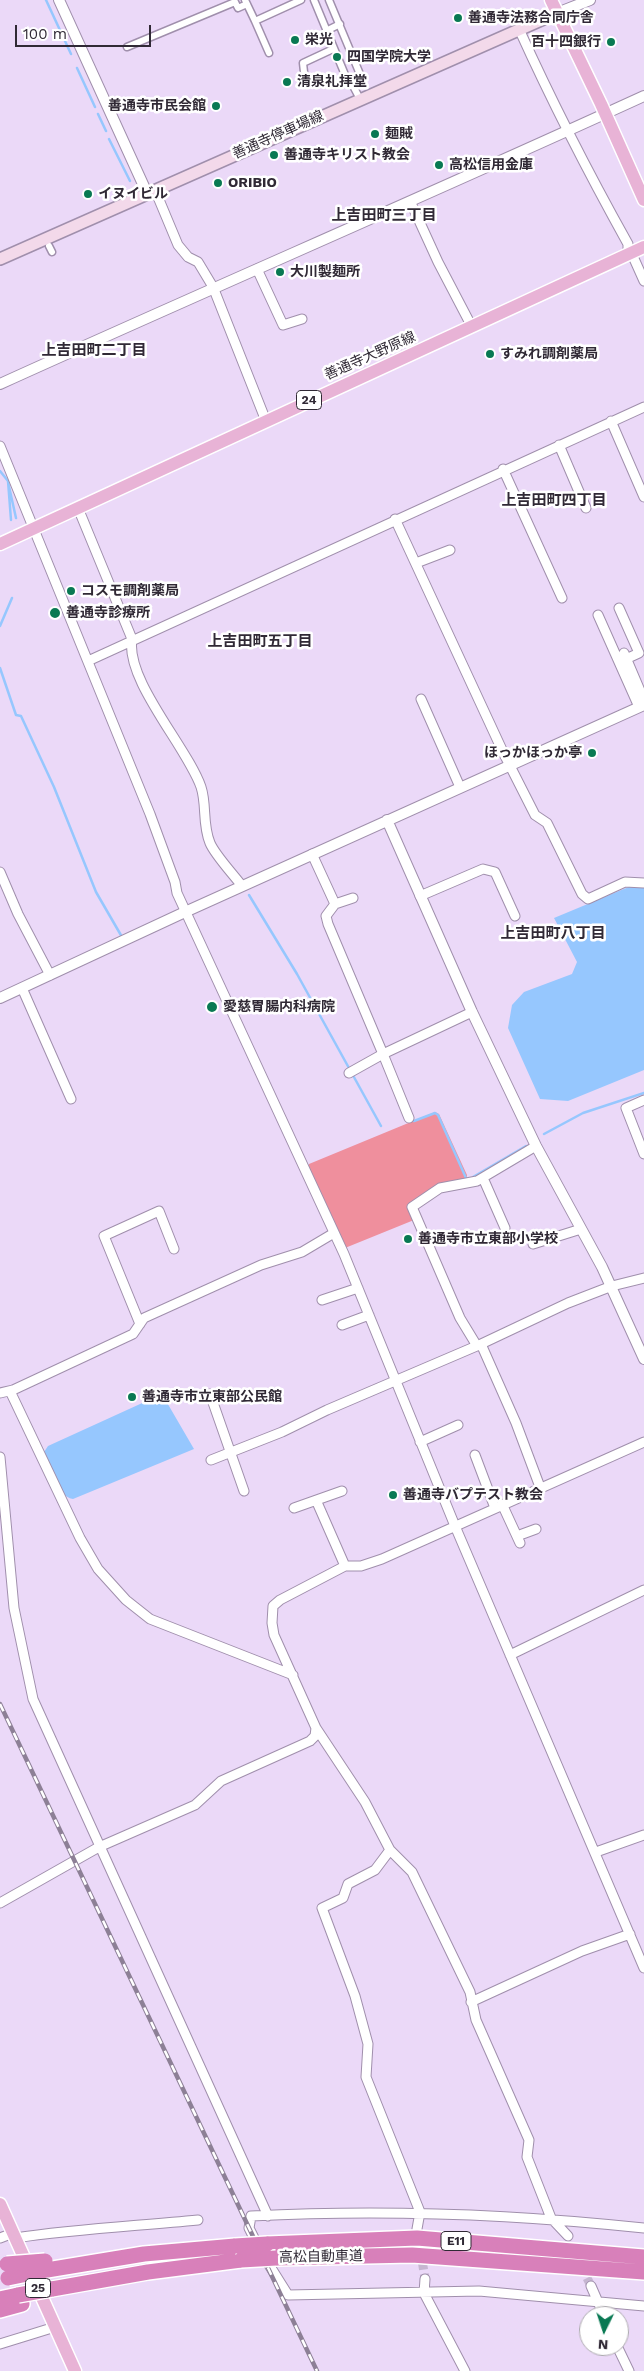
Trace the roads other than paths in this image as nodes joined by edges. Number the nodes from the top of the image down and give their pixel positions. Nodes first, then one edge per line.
1 (59, 0) edge
2 (301, 0) edge
3 (329, 0) edge
4 (551, 0) edge
5 (590, 0) edge
6 (315, 1) edge
7 (246, 2) edge
8 (557, 13) junction
9 (255, 21) junction
10 (340, 24) junction
11 (519, 29) junction
12 (326, 31) junction
13 (127, 47) dead end
14 (334, 49) junction
15 (269, 53) dead end
16 (304, 72) dead end
17 (348, 82) dead end
18 (644, 96) edge
19 (360, 100) junction
20 (605, 113) junction
21 (568, 129) junction
22 (151, 191) junction
23 (644, 200) edge
24 (411, 202) junction
25 (644, 246) edge
26 (630, 253) junction
27 (0, 259) edge
28 (257, 269) junction
29 (644, 282) edge
30 (214, 287) junction
31 (302, 319) dead end
32 (472, 327) junction
33 (0, 384) edge
34 (644, 407) edge
35 (266, 420) junction
36 (611, 421) junction
37 (559, 445) junction
38 (0, 446) edge
39 (503, 470) junction
40 (644, 497) edge
41 (78, 508) junction
42 (586, 508) dead end
43 (395, 519) junction
44 (35, 528) junction
45 (0, 544) edge
46 (450, 550) dead end
47 (416, 563) junction
48 (562, 598) dead end
49 (619, 608) dead end
50 (598, 615) dead end
51 (132, 640) junction
52 (88, 661) junction
53 (421, 699) dead end
54 (642, 704) edge
55 (510, 765) junction
56 (460, 787) junction
57 (387, 820) junction
58 (312, 854) junction
59 (0, 872) edge
60 (644, 883) edge
61 (242, 886) junction
62 (420, 896) junction
63 (353, 898) dead end
64 (335, 904) junction
65 (185, 912) junction
66 (515, 916) dead end
67 (50, 975) junction
68 (22, 988) junction
69 (0, 998) edge
70 (472, 1012) junction
71 (383, 1054) junction
72 (351, 1071) dead end
73 (71, 1099) dead end
74 (644, 1100) edge
75 (409, 1118) dead end
76 (536, 1146) junction
77 (644, 1154) edge
78 (483, 1178) junction
79 (505, 1228) dead end
80 (581, 1229) junction
81 (334, 1233) junction
82 (533, 1244) dead end
83 (174, 1249) dead end
84 (644, 1278) edge
85 (612, 1286) junction
86 (358, 1288) junction
87 (322, 1300) dead end
88 (369, 1315) junction
89 (140, 1324) junction
90 (342, 1325) dead end
91 (479, 1345) junction
92 (644, 1359) edge
93 (396, 1379) junction
94 (10, 1391) junction
95 (0, 1393) edge
96 (210, 1394) dead end
97 (458, 1425) dead end
98 (420, 1442) junction
99 (644, 1442) edge
100 (231, 1452) junction
101 (475, 1455) dead end
102 (0, 1458) edge
103 (211, 1460) dead end
104 (540, 1487) junction
105 (342, 1491) dead end
106 (244, 1492) dead end
107 (316, 1500) junction
108 (499, 1506) junction
109 (294, 1508) dead end
110 (455, 1526) junction
111 (536, 1529) dead end
112 (345, 1566) junction
113 (644, 1590) edge
114 (510, 1654) junction
115 (293, 1675) junction
116 (316, 1728) junction
117 (644, 1835) edge
118 (98, 1847) junction
119 (390, 1850) junction
120 (596, 1852) junction
121 (0, 1903) edge
122 (630, 1934) junction
123 (644, 1968) edge
124 (471, 2002) junction
125 (0, 2204) edge
126 (420, 2212) junction
127 (268, 2216) junction
128 (551, 2218) junction
129 (198, 2220) dead end
130 (417, 2228) tunnel mouth
131 (644, 2228) edge
132 (14, 2236) junction
133 (568, 2236) dead end
134 (0, 2238) edge
135 (644, 2257) edge
136 (4, 2271) edge
137 (644, 2272) edge
138 (426, 2278) tunnel mouth
139 (591, 2286) tunnel mouth
140 (424, 2293) junction
141 (0, 2299) edge
142 (20, 2300) junction
143 (596, 2300) junction
144 (599, 2306) edge
145 (644, 2306) edge
146 (0, 2310) edge
147 (55, 2327) junction
148 (0, 2344) edge
149 (622, 2356) edge
150 (75, 2371) edge
151 (465, 2371) edge
152 (629, 2371) edge

1 - 22 street
2 - 9 street
3 - 10 street
4 - 8 main road
5 - 8 street
6 - 12 street
7 - 9 street
7 - 13 street
8 - 11 main road, 善通寺停車場線
8 - 20 main road
9 - 15 street
10 - 12 street
10 - 19 street
11 - 19 main road, 善通寺停車場線
11 - 21 street
12 - 14 street
14 - 16 street
14 - 17 street
18 - 20 street
19 - 22 main road, 善通寺停車場線
20 - 21 street
20 - 23 main road
21 - 24 street
21 - 26 street
22 - 27 main road, 善通寺停車場線
22 - 30 street
24 - 28 street
24 - 32 street
25 - 26 main road, 善通寺大野原線 / 24
26 - 29 street
26 - 32 main road, 善通寺大野原線 / 24
28 - 30 street
28 - 31 street
30 - 33 street
30 - 35 street
32 - 35 main road, 善通寺大野原線 / 24
34 - 36 street
35 - 41 main road, 善通寺大野原線 / 24
36 - 37 street
36 - 40 street
37 - 39 street
37 - 42 street
38 - 44 street
39 - 43 street
39 - 48 street
41 - 44 main road, 善通寺大野原線 / 24
41 - 51 street
43 - 47 street
43 - 51 street
44 - 45 main road, 善通寺大野原線 / 24
44 - 52 street
46 - 47 street
47 - 55 street
49 - 54 street
50 - 54 street
51 - 52 street
51 - 61 street
52 - 65 street
53 - 56 street
54 - 55 street
55 - 56 street
55 - 60 street
56 - 57 street
57 - 58 street
57 - 62 street
58 - 61 street
58 - 64 street
59 - 67 street
61 - 65 street
62 - 66 street
62 - 70 street
63 - 64 street
64 - 71 street
65 - 67 street
65 - 81 street
67 - 68 street
68 - 69 street
68 - 73 street
70 - 71 street
70 - 76 street
71 - 72 street
71 - 75 street
74 - 77 street
76 - 78 street
76 - 80 street
78 - 79 street
78 - 91 street
80 - 82 street
80 - 85 street
81 - 86 street
81 - 89 street
83 - 89 street
84 - 85 street
85 - 91 street
85 - 92 street
86 - 87 street
86 - 88 street
88 - 90 street
88 - 93 street
89 - 94 street
91 - 93 street
91 - 104 street
93 - 98 street
93 - 100 street
94 - 95 street
94 - 115 street
96 - 100 street
97 - 98 street
98 - 110 street
99 - 104 street
100 - 103 street
100 - 106 street
101 - 108 street
102 - 118 street
104 - 108 street
105 - 107 street
107 - 109 street
107 - 112 street
108 - 110 street
108 - 111 street
110 - 112 street
110 - 114 street
112 - 115 street
113 - 114 street
114 - 120 street
115 - 116 street
116 - 118 street
116 - 119 street
117 - 120 street
118 - 121 street
118 - 127 street
119 - 124 street
119 - 126 street
120 - 122 street
122 - 123 street
122 - 124 street
124 - 128 street
125 - 132 main road, 25
126 - 127 street
126 - 128 street
126 - 130 street
127 - 140 street
128 - 131 street
128 - 133 street
129 - 132 street
132 - 134 street
132 - 147 main road, 25
135 - 136 highway, 高松自動車道 / E11, bridge
137 - 142 highway, 高松自動車道 / E11, bridge
138 - 140 street
139 - 143 street
140 - 143 street
140 - 151 street
141 - 142 highway, 高松自動車道 / E11
142 - 146 highway
143 - 144 street
143 - 145 street
147 - 148 street
147 - 150 main road, 25
149 - 152 street

